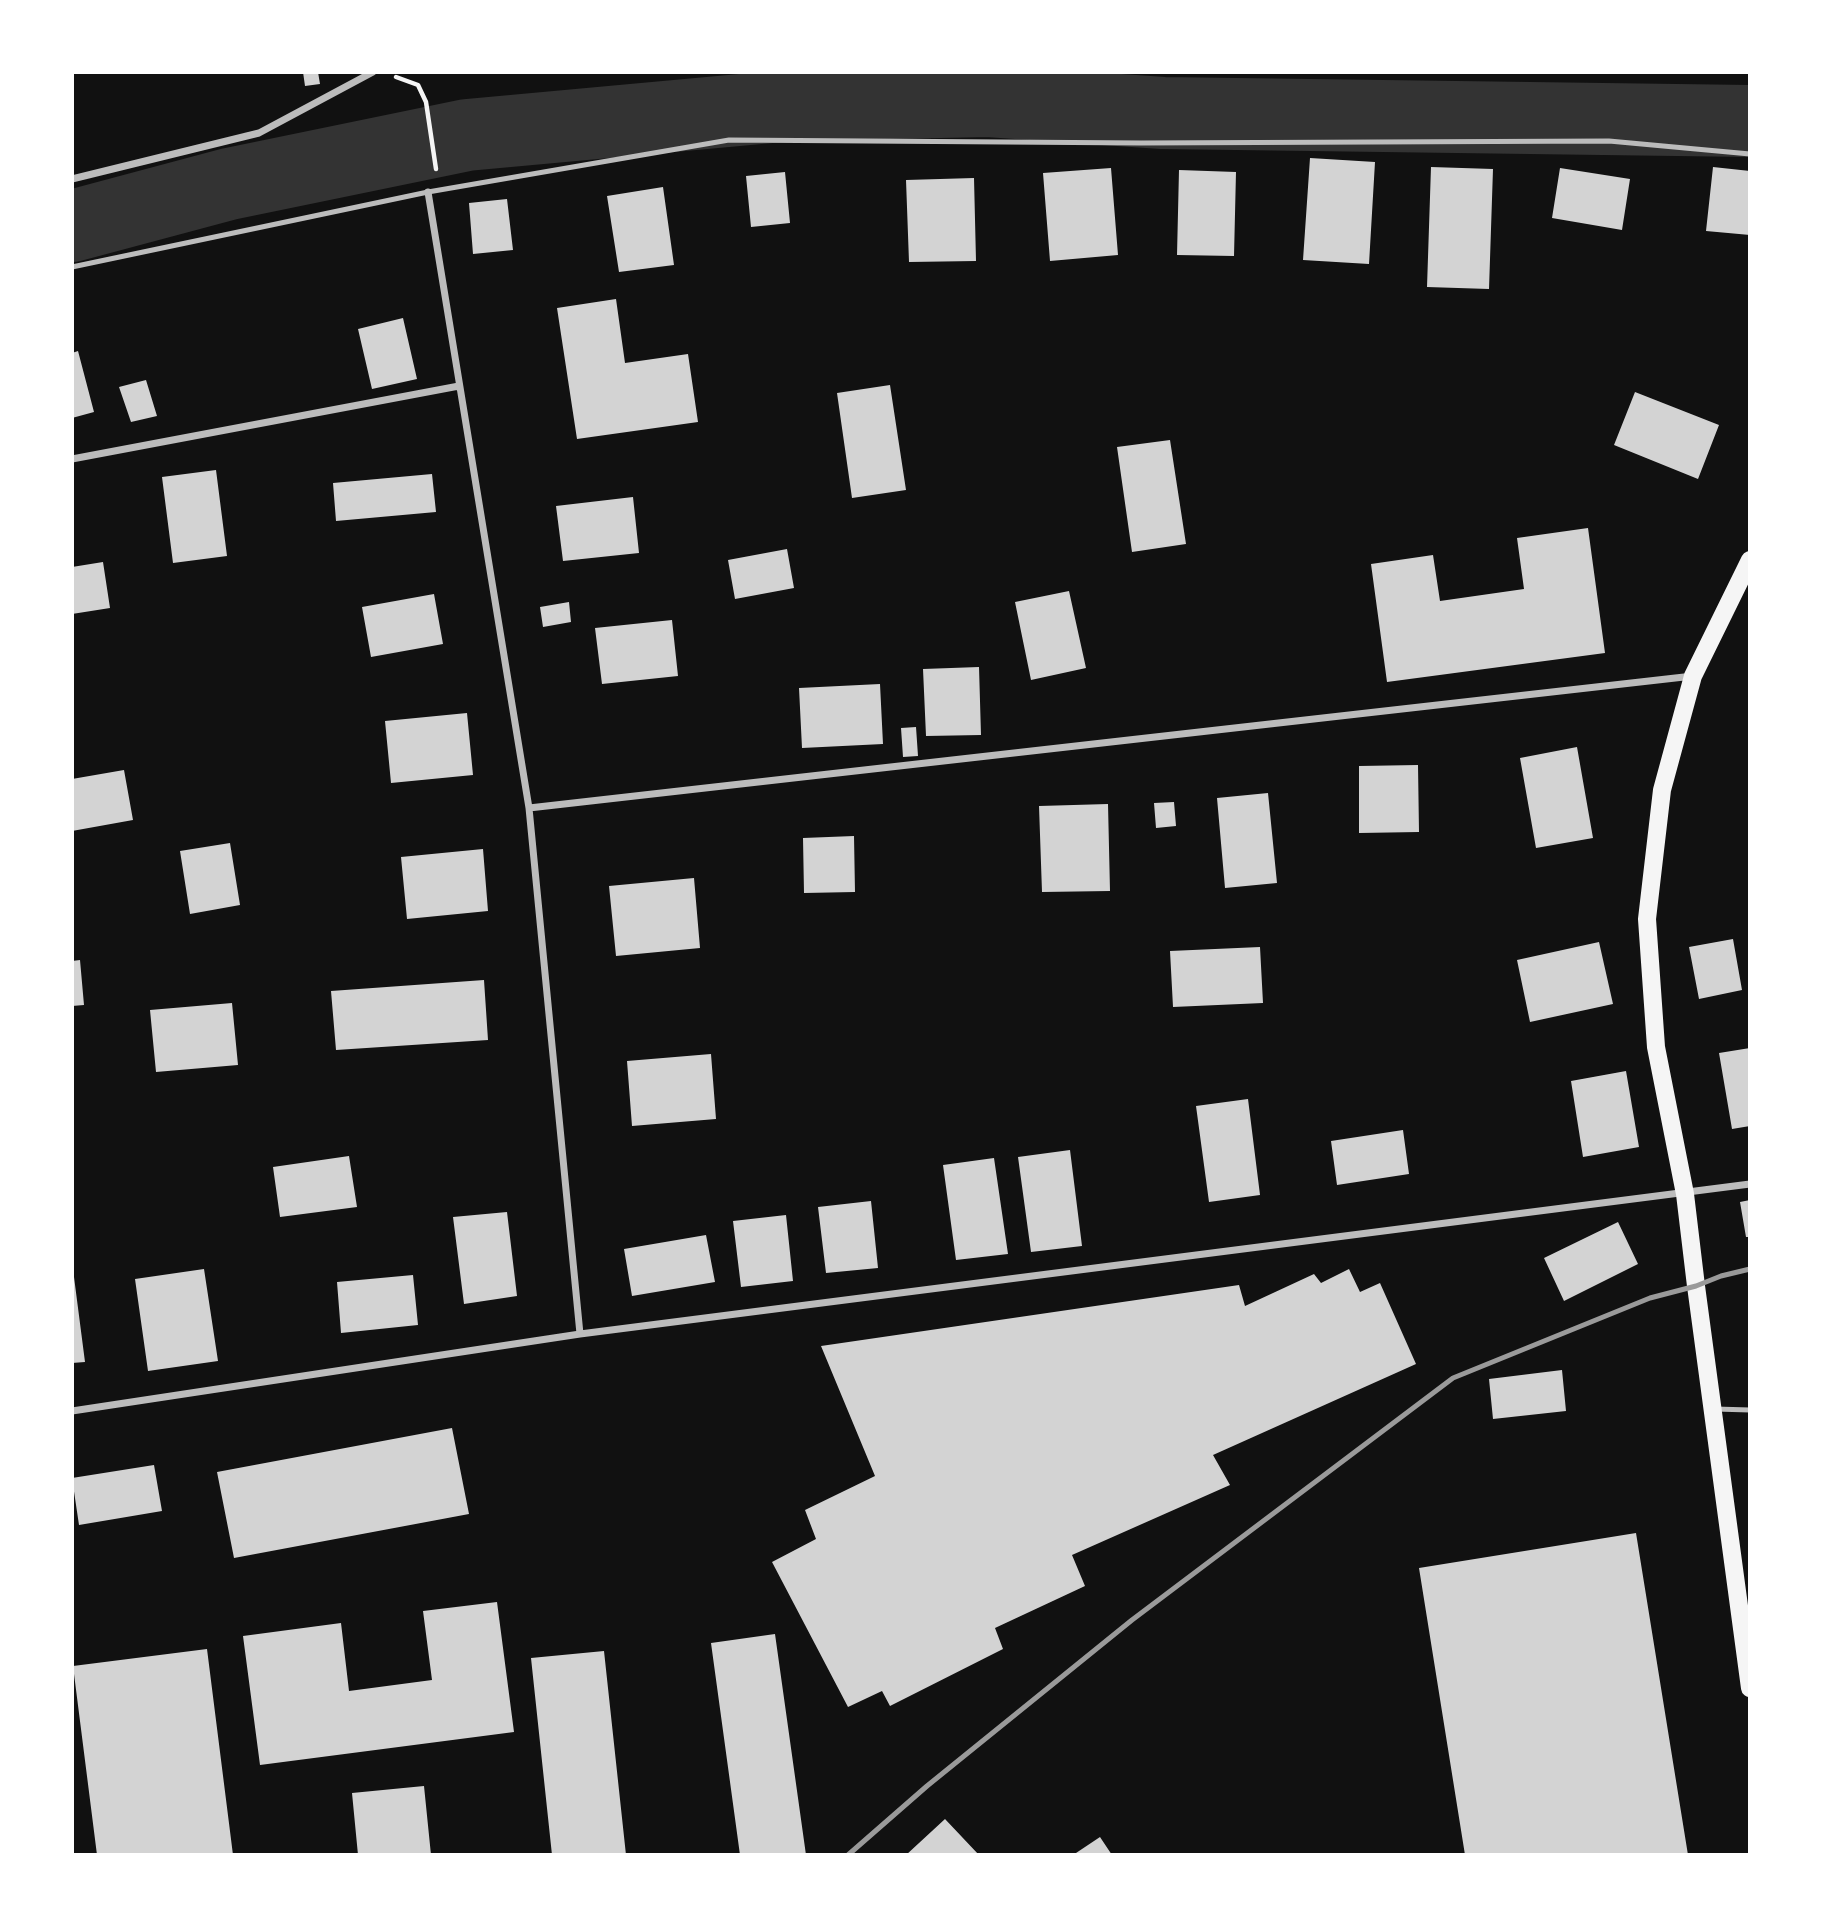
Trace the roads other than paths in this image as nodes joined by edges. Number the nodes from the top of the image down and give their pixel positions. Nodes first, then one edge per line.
1 (373, 72) edge
2 (1750, 154) edge
3 (72, 179) edge
4 (428, 192) junction
5 (72, 267) edge
6 (459, 386) junction
7 (72, 459) edge
8 (1750, 559) edge
9 (1693, 676) junction
10 (528, 808) junction
11 (1750, 1184) edge
12 (1685, 1194) junction
13 (580, 1334) junction
14 (1712, 1409) junction
15 (1750, 1410) edge
16 (72, 1411) edge
17 (1750, 1688) edge

1 - 3 street
2 - 4 lane
4 - 5 lane
4 - 6 street
6 - 7 street
6 - 10 street
8 - 9 main road
9 - 10 street
9 - 12 main road
10 - 13 street
11 - 12 street
12 - 13 street
12 - 14 main road
13 - 16 street
14 - 15 lane
14 - 17 main road

